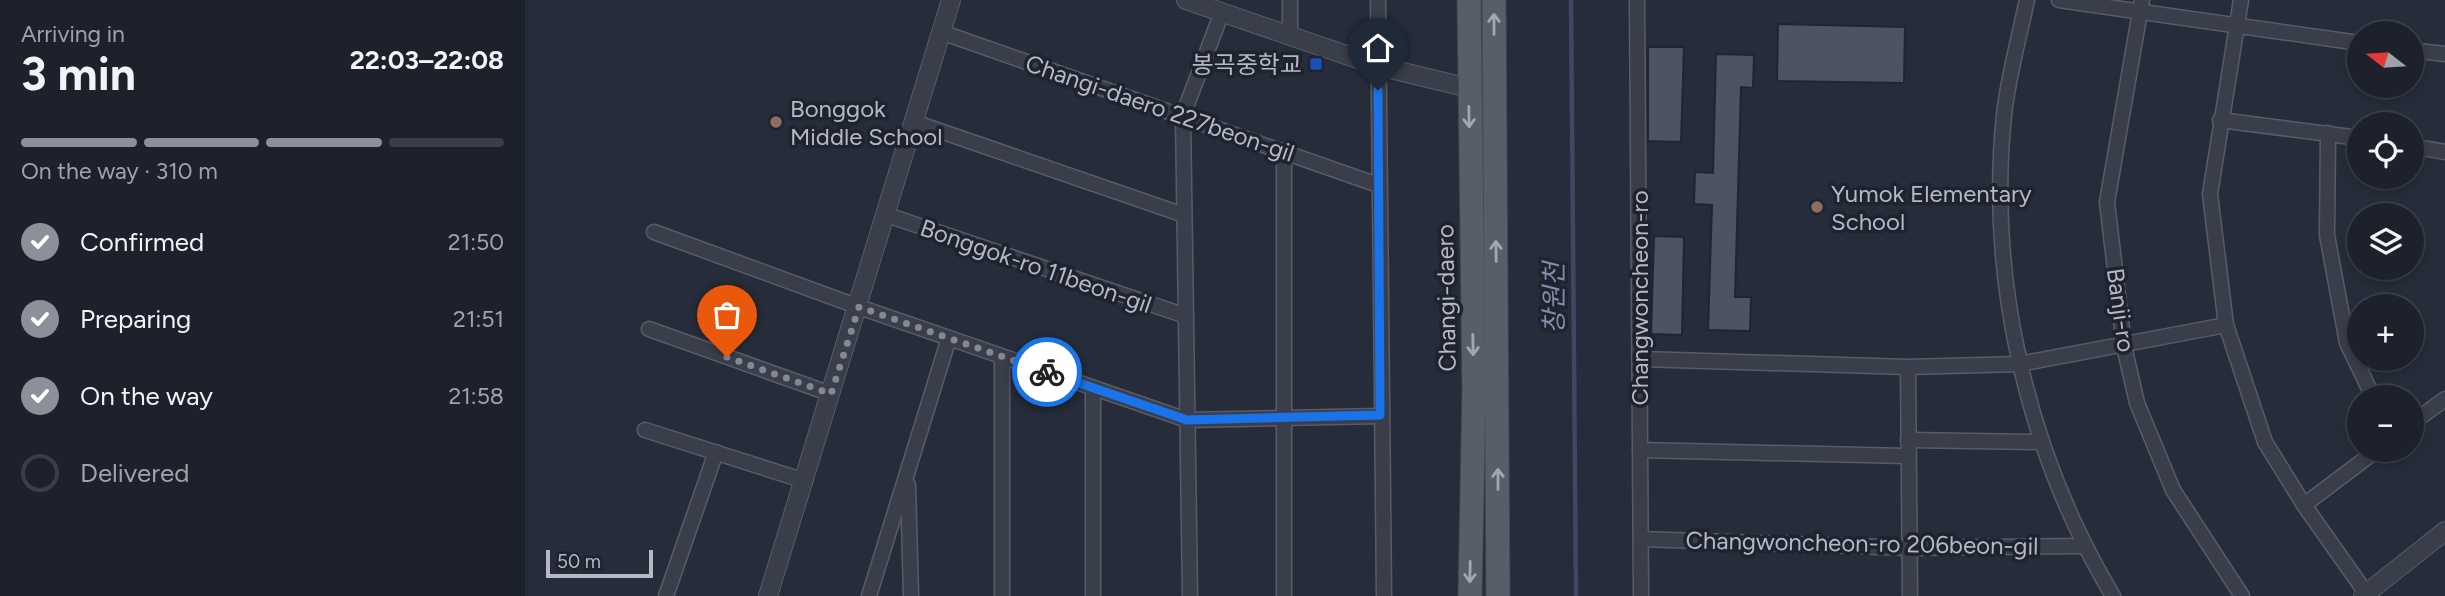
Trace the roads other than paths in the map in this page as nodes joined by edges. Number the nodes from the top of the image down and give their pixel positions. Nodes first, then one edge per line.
1 (951, 0) edge
2 (1186, 0) edge
3 (1290, 0) edge
4 (1378, 0) edge
5 (1469, 0) edge
6 (1494, 0) edge
7 (1637, 0) edge
8 (2027, 0) edge
9 (2059, 0) edge
10 (2241, 0) edge
11 (2141, 6) edge
12 (1222, 12) junction
13 (2235, 26) junction
14 (941, 32) junction
15 (1290, 35) junction
16 (2347, 41) edge
17 (2424, 52) edge
18 (2445, 54) edge
19 (1378, 66) junction
20 (1469, 88) junction
21 (1183, 115) junction
22 (2220, 120) junction
23 (914, 122) junction
24 (2328, 133) junction
25 (2347, 136) edge
26 (2424, 148) edge
27 (1284, 151) junction
28 (2445, 152) edge
29 (1378, 185) junction
30 (887, 215) junction
31 (1184, 215) junction
32 (654, 232) dead end
33 (859, 307) junction
34 (1186, 317) junction
35 (2226, 325) junction
36 (649, 330) dead end
37 (949, 338) junction
38 (2124, 346) junction
39 (1002, 356) junction
40 (1640, 359) junction
41 (2019, 364) junction
42 (1908, 367) junction
43 (2367, 385) edge
44 (1093, 388) junction
45 (831, 394) junction
46 (2445, 399) edge
47 (2424, 414) edge
48 (1380, 415) junction
49 (1283, 416) junction
50 (1187, 420) junction
51 (645, 430) dead end
52 (1908, 440) junction
53 (2041, 442) junction
54 (1640, 450) junction
55 (716, 452) junction
56 (1907, 456) junction
57 (2361, 462) edge
58 (908, 472) junction
59 (805, 481) junction
60 (2304, 505) junction
61 (2445, 531) edge
62 (1641, 539) junction
63 (2084, 546) junction
64 (1910, 548) junction
65 (2364, 595) edge
66 (666, 596) edge
67 (768, 596) edge
68 (869, 596) edge
69 (911, 596) edge
70 (1002, 596) edge
71 (1093, 596) edge
72 (1190, 596) edge
73 (1284, 596) edge
74 (1384, 596) edge
75 (1470, 596) edge
76 (1498, 596) edge
77 (1641, 596) edge
78 (1910, 596) edge
79 (2113, 596) edge
80 (2242, 596) edge

1 - 14 street
2 - 12 street
3 - 15 street
4 - 19 street
5 - 20 main road, Changi-daero
76 -> 6 main road, Changi-daero
7 - 40 street, Changwoncheon-ro
8 - 41 street
9 - 11 street
10 - 13 street
11 - 13 street
11 - 38 street, Banji-ro
12 - 15 street
12 - 21 street, Bonggok-ro 11beon-gil
13 - 16 street
13 - 22 street
14 - 21 street, Changi-daero 227beon-gil
14 - 23 street
15 - 19 street
17 - 18 street
19 - 20 street
19 - 29 street
20 -> 75 main road, Changi-daero
21 - 27 street, Changi-daero 227beon-gil
21 - 31 street, Bonggok-ro 11beon-gil
22 - 24 street
22 - 35 street
23 - 30 street
23 - 31 street
24 - 25 street
24 - 43 street
26 - 28 street
27 - 29 street, Changi-daero 227beon-gil
27 - 49 street
29 - 48 street
30 - 33 street
30 - 34 street, Bonggok-ro 11beon-gil
31 - 34 street, Bonggok-ro 11beon-gil
32 - 33 street
33 - 37 street
33 - 45 street
34 - 50 street, Bonggok-ro 11beon-gil
35 - 38 street
35 - 60 street
36 - 45 street
37 - 39 street
37 - 58 street
38 - 41 street
38 - 80 street, Banji-ro
39 - 44 street
39 - 70 street
40 - 42 street
40 - 54 street, Changwoncheon-ro
41 - 42 street
41 - 53 street
42 - 52 street
44 - 50 street
44 - 71 street
45 - 59 street
46 - 47 street
48 - 49 street
48 - 74 street
49 - 50 street
49 - 73 street
50 - 72 street, Bonggok-ro 11beon-gil
51 - 55 street
52 - 53 street
52 - 56 street
53 - 63 street
54 - 56 street
54 - 62 street, Changwoncheon-ro
55 - 59 street
55 - 66 street
56 - 64 street
57 - 60 street
58 - 68 street
58 - 69 street
59 - 67 street
60 - 65 street
61 - 65 street
62 - 64 street, Changwoncheon-ro 206beon-gil
62 - 77 street, Changwoncheon-ro
63 - 64 street, Changwoncheon-ro 206beon-gil
63 - 79 street
64 - 78 street

